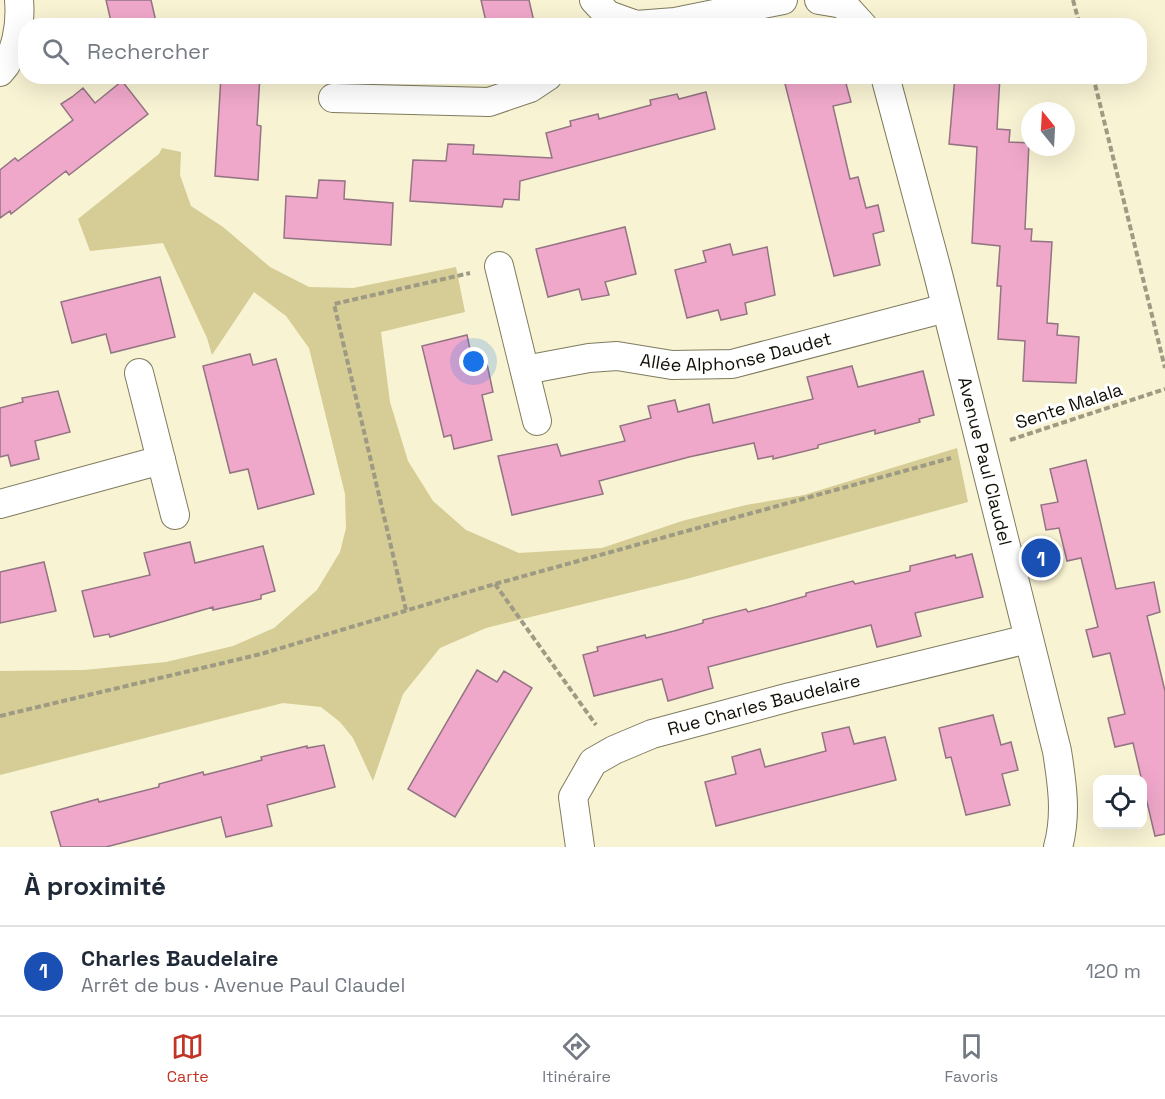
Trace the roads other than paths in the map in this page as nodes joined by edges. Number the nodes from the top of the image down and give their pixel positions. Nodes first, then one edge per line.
1 (19, 0) edge
2 (783, 0) edge
3 (835, 1) edge
4 (600, 13) edge
5 (20, 18) edge
6 (615, 18) edge
7 (695, 18) edge
8 (854, 18) edge
9 (18, 27) edge
10 (0, 72) edge
11 (536, 84) edge
12 (887, 84) edge
13 (333, 98) dead end
14 (499, 266) road end
15 (946, 308) junction
16 (525, 370) junction
17 (139, 373) dead end
18 (537, 421) dead end
19 (161, 460) junction
20 (0, 504) edge
21 (175, 515) dead end
22 (1028, 639) junction
23 (580, 847) edge
24 (1058, 847) edge

1 - 5 street
2 - 7 street
3 - 8 street
4 - 6 street
9 - 10 street
11 - 13 street
12 - 15 street, Avenue Paul Claudel
14 - 16 street
15 - 16 street, Allée Alphonse Daudet
15 - 22 street, Avenue Paul Claudel
16 - 18 street
17 - 19 street
19 - 20 street
19 - 21 street
22 - 23 street, Rue Charles Baudelaire
22 - 24 street, Avenue Paul Claudel

